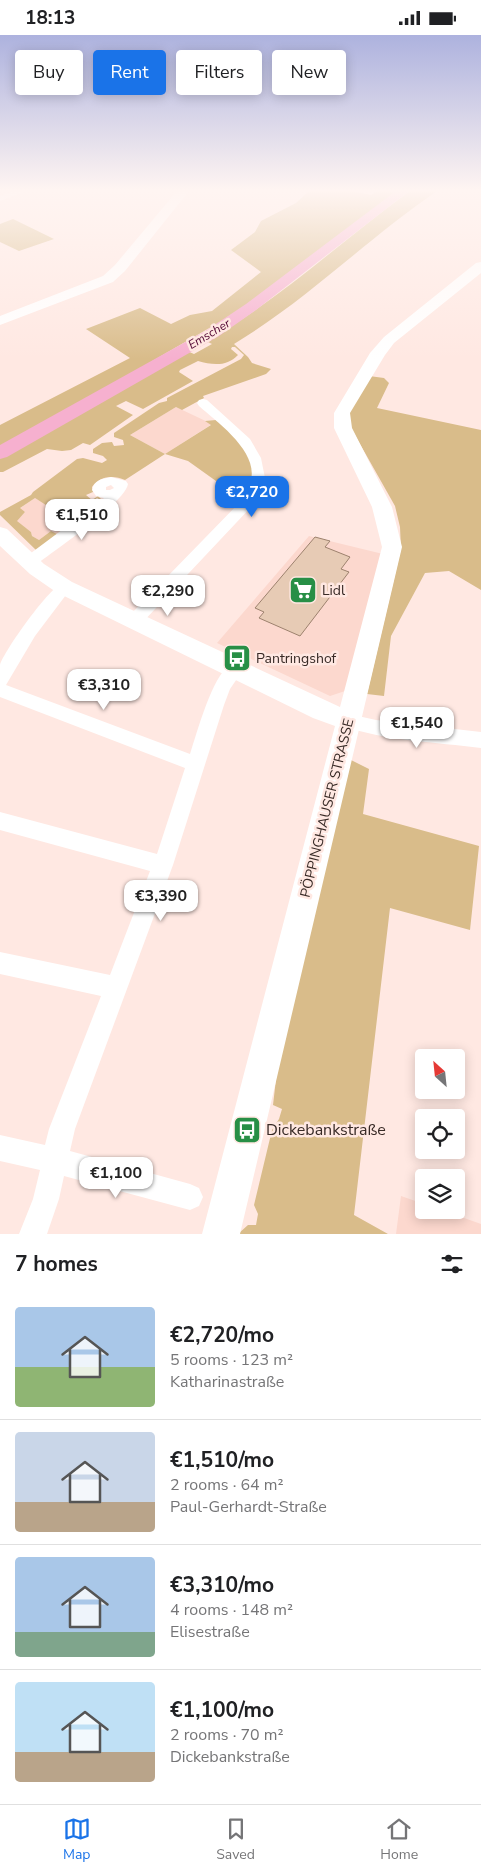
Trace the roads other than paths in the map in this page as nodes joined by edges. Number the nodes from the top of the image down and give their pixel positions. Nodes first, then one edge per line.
1 (137, 247) edge
2 (481, 266) edge
3 (0, 321) edge
4 (203, 403) dead end
5 (115, 494) dead end
6 (0, 534) edge
7 (28, 563) junction
8 (64, 587) junction
9 (134, 621) junction
10 (8, 650) edge
11 (235, 670) junction
12 (0, 681) edge
13 (0, 690) edge
14 (349, 721) junction
15 (481, 740) edge
16 (196, 764) junction
17 (0, 821) edge
18 (163, 865) junction
19 (0, 963) edge
20 (117, 988) junction
21 (0, 1148) edge
22 (54, 1160) junction
23 (190, 1197) dead end
24 (34, 1234) edge
25 (221, 1234) edge

1 - 3 main road
2 - 14 main road, PÖPPINGHAUSER STRASSE
4 - 9 street
5 - 7 street
6 - 7 main road
7 - 8 main road
8 - 9 main road
8 - 10 street
9 - 11 main road
10 - 12 street
11 - 14 main road
11 - 16 street
13 - 16 street
14 - 15 street
14 - 25 main road, PÖPPINGHAUSER STRASSE
16 - 18 street
17 - 18 street
18 - 20 street
19 - 20 street
20 - 22 street
21 - 22 street
22 - 23 street
22 - 24 street

